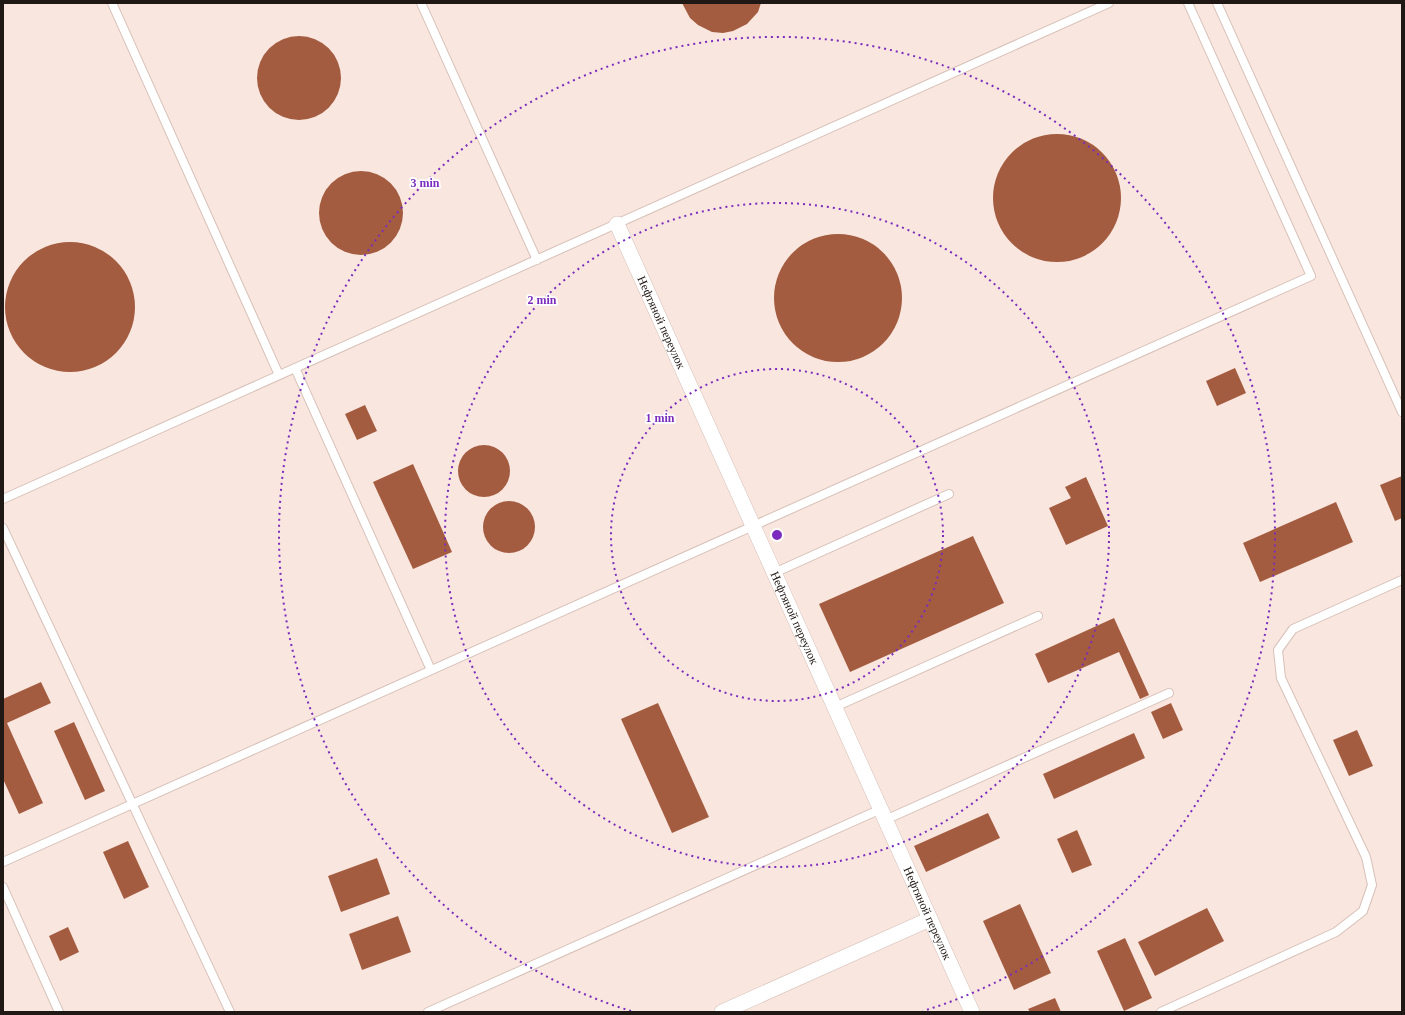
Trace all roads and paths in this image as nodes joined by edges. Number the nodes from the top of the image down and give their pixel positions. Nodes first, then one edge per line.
1 (112, 3) edge
2 (421, 3) edge
3 (1109, 3) edge
4 (1188, 3) edge
5 (1217, 3) edge
6 (617, 224) junction
7 (537, 260) junction
8 (294, 368) junction
9 (279, 375) junction
10 (1402, 412) edge
11 (949, 494) dead end
12 (3, 499) edge
13 (753, 526) junction
14 (3, 528) edge
15 (774, 573) junction
16 (1402, 580) edge
17 (1038, 616) dead end
18 (430, 670) junction
19 (1169, 693) dead end
20 (835, 707) junction
21 (133, 804) junction
22 (883, 815) junction
23 (3, 862) edge
24 (3, 887) edge
25 (930, 919) junction
26 (59, 1012) edge
27 (230, 1012) edge
28 (428, 1012) edge
29 (722, 1012) edge
30 (972, 1012) edge
31 (1161, 1012) edge

1 - 9 lane
2 - 7 lane
3 - 6 lane
4 - 13 lane
5 - 10 lane
6 - 7 lane
6 - 13 street, Нефтяной переулок
7 - 8 lane
8 - 9 lane
8 - 18 lane
9 - 12 lane
11 - 15 lane
13 - 15 street, Нефтяной переулок
13 - 18 lane
14 - 21 lane
15 - 20 street, Нефтяной переулок
16 - 31 lane
17 - 20 lane
18 - 21 lane
19 - 22 lane
20 - 22 street, Нефтяной переулок
21 - 23 lane
21 - 27 lane
22 - 25 street, Нефтяной переулок
22 - 28 lane
24 - 26 lane
25 - 29 street
25 - 30 street, Нефтяной переулок

